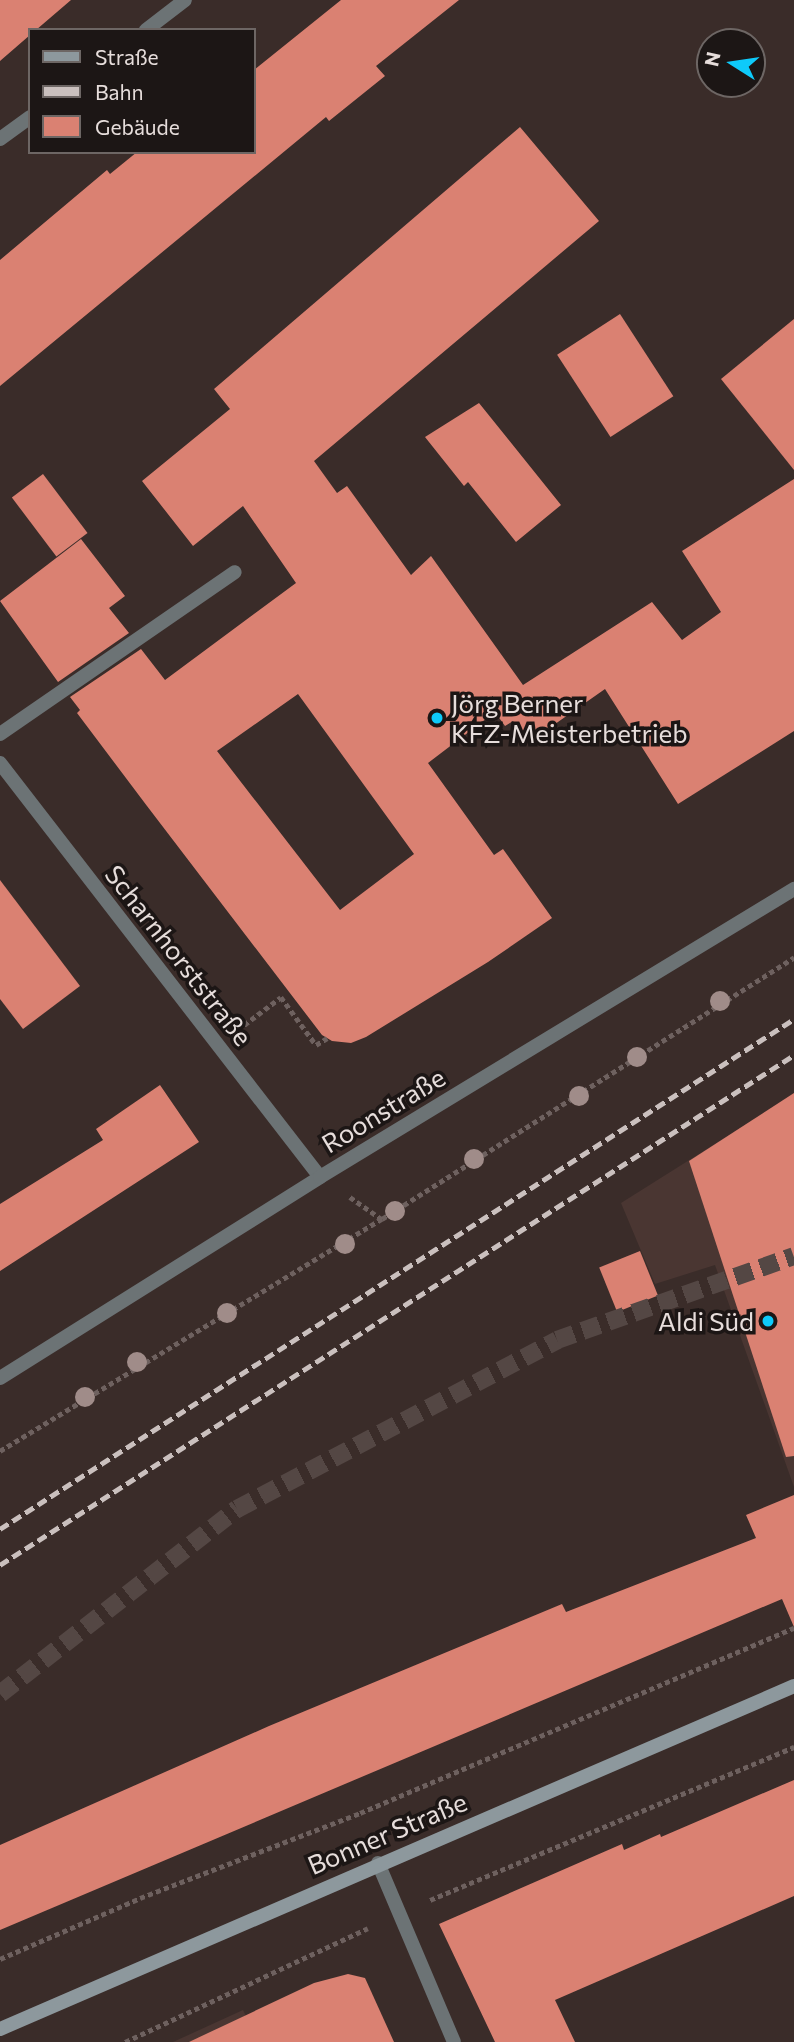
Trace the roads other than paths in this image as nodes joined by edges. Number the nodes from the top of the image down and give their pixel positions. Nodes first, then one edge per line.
1 (185, 0) edge
2 (149, 28) edge
3 (28, 118) edge
4 (0, 139) edge
5 (234, 572) dead end
6 (0, 734) edge
7 (0, 763) edge
8 (794, 889) edge
9 (320, 1177) junction
10 (0, 1378) edge
11 (794, 1686) edge
12 (378, 1863) junction
13 (0, 2029) edge
14 (454, 2042) edge

1 - 2 street
3 - 4 street
5 - 6 street
7 - 9 street, Scharnhorststraße
8 - 9 street, Roonstraße
9 - 10 street, Roonstraße
11 - 12 main road, Bonner Straße
12 - 13 main road, Bonner Straße
12 - 14 street

